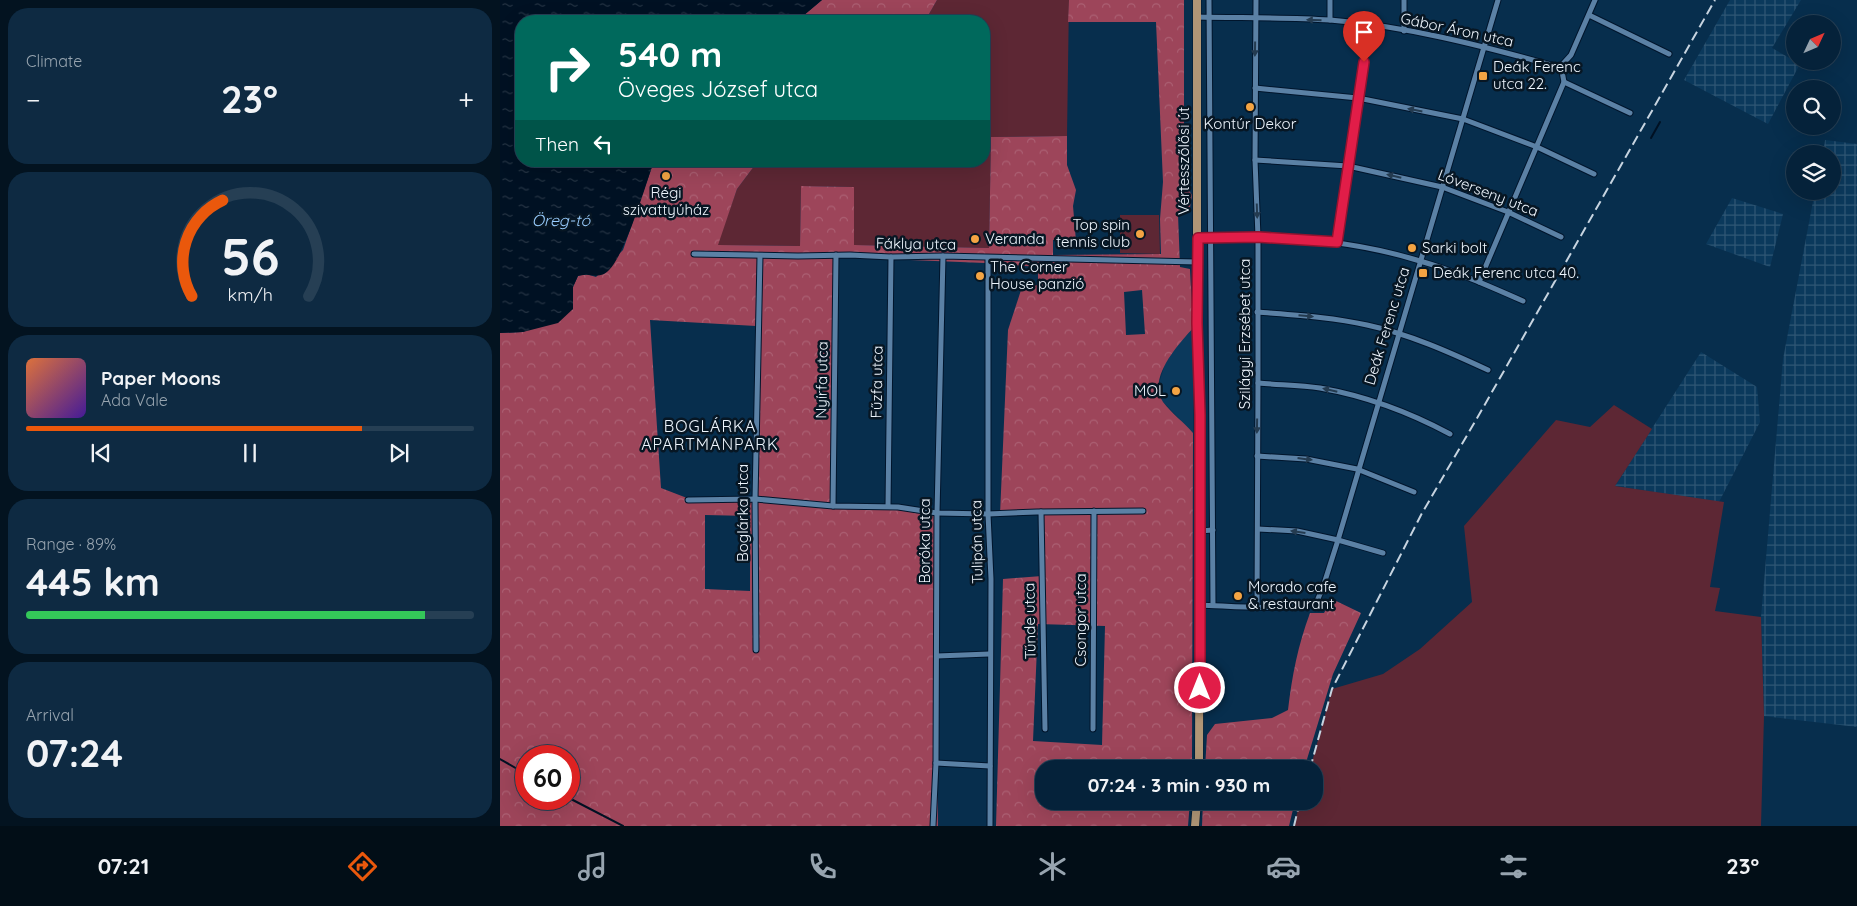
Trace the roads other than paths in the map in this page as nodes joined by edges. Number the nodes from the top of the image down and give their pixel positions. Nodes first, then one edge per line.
1 (1197, 0) edge
2 (1209, 0) edge
3 (1256, 0) edge
4 (1330, 0) edge
5 (1404, 0) edge
6 (1498, 0) edge
7 (1595, 0) edge
8 (1589, 14) junction
9 (1197, 17) junction
10 (1209, 18) junction
11 (1256, 18) junction
12 (1330, 20) junction
13 (1370, 25) junction
14 (1404, 31) junction
15 (1483, 46) junction
16 (1669, 54) dead end
17 (1561, 66) junction
18 (1564, 82) junction
19 (1255, 88) junction
20 (1358, 98) junction
21 (1630, 114) dead end
22 (1463, 119) junction
23 (1537, 147) junction
24 (1255, 160) junction
25 (1348, 166) junction
26 (1594, 174) dead end
27 (1442, 187) junction
28 (1508, 212) junction
29 (1258, 237) junction
30 (1561, 237) dead end
31 (1198, 238) junction
32 (1211, 238) junction
33 (1337, 242) junction
34 (694, 254) dead end
35 (836, 255) junction
36 (760, 256) junction
37 (943, 256) junction
38 (891, 257) junction
39 (988, 258) junction
40 (1420, 260) junction
41 (1197, 262) junction
42 (1479, 282) junction
43 (1523, 301) dead end
44 (1257, 312) junction
45 (1399, 334) junction
46 (1488, 370) dead end
47 (1258, 383) junction
48 (1378, 401) junction
49 (1450, 434) dead end
50 (1257, 456) junction
51 (1357, 469) junction
52 (1414, 492) dead end
53 (755, 499) junction
54 (688, 500) dead end
55 (833, 506) junction
56 (888, 506) junction
57 (1094, 511) junction
58 (1143, 511) dead end
59 (1041, 512) junction
60 (938, 513) junction
61 (988, 514) junction
62 (1258, 529) junction
63 (1213, 530) junction
64 (1199, 531) junction
65 (1338, 540) junction
66 (1383, 553) dead end
67 (1199, 605) junction
68 (1213, 606) junction
69 (1257, 607) junction
70 (756, 650) dead end
71 (989, 654) junction
72 (937, 656) junction
73 (1045, 729) dead end
74 (1093, 729) dead end
75 (1199, 760) edge
76 (936, 763) junction
77 (990, 766) junction
78 (1196, 810) edge
79 (933, 826) edge
80 (990, 826) edge
81 (1195, 826) edge

1 - 9 main road, Vértesszőlősi út
2 - 10 street, Vértesszőlősi út
3 - 11 street, Szilágyi Erzsébet utca
4 - 12 street
5 - 14 street
6 - 15 street, Deák Ferenc utca
7 - 8 street
8 - 16 street
8 - 17 street
9 - 10 street, Gábor Áron utca
9 - 31 main road, Vértesszőlősi út
10 - 11 street, Gábor Áron utca
10 - 32 street, Vértesszőlősi út
12 -> 11 street, Gábor Áron utca
11 -> 19 street, Szilágyi Erzsébet utca
12 - 13 street, Gábor Áron utca
13 - 14 street, Gábor Áron utca
13 - 20 street
14 - 15 street, Gábor Áron utca
15 - 17 street, Gábor Áron utca
15 - 22 street, Deák Ferenc utca
17 - 18 street
18 - 21 street
18 - 23 street
19 - 20 street
19 - 24 street, Szilágyi Erzsébet utca
22 -> 20 street
20 - 25 street
22 - 23 street
22 - 27 street, Deák Ferenc utca
23 - 26 street
23 - 28 street
24 - 25 street, Lóverseny utca
24 -> 29 street, Szilágyi Erzsébet utca
27 -> 25 street, Lóverseny utca
25 - 33 street
27 - 28 street, Lóverseny utca
27 - 40 street, Deák Ferenc utca
28 - 30 street, Lóverseny utca
28 - 42 street
29 - 32 street
29 - 33 street
29 - 44 street, Szilágyi Erzsébet utca
31 - 32 street
31 - 41 main road, Vértesszőlősi út
32 - 63 street, Vértesszőlősi út
33 - 40 street
34 - 36 street, Fáklya utca
35 - 36 street, Fáklya utca
35 - 38 street, Fáklya utca
35 - 55 street, Nyírfa utca
36 - 53 street, Boglárka utca
37 - 38 street, Fáklya utca
37 - 39 street, Fáklya utca
37 - 60 street, Boróka utca
38 - 56 street, Fűzfa utca
39 - 41 street, Fáklya utca
39 - 61 street, Tulipán utca
40 - 42 street
40 - 45 street, Deák Ferenc utca
41 - 64 main road, Vértesszőlősi út
42 - 43 street
44 -> 45 street
44 - 47 street, Szilágyi Erzsébet utca
45 - 46 street
45 - 48 street, Deák Ferenc utca
48 -> 47 street
47 -> 50 street, Szilágyi Erzsébet utca
48 - 49 street
48 - 51 street, Deák Ferenc utca
50 -> 51 street
50 - 62 street, Szilágyi Erzsébet utca
51 - 52 street
51 - 65 street, Deák Ferenc utca
53 - 54 street
53 - 55 street
53 - 70 street, Boglárka utca
55 - 56 street
56 - 60 street
57 - 58 street
57 - 59 street
57 - 74 street, Csongor utca
59 - 61 street
59 - 73 street, Tünde utca
60 - 61 street
60 - 72 street, Boróka utca
61 - 71 street, Tulipán utca
65 -> 62 street
62 - 69 street, Szilágyi Erzsébet utca
63 - 64 street
63 - 68 street, Vértesszőlősi út
64 - 67 main road, Vértesszőlősi út
65 - 66 street
65 - 69 street, Deák Ferenc utca
67 - 68 street
67 - 75 main road, Vértesszőlősi út
68 - 69 street
71 - 72 street
71 - 77 street, Tulipán utca
72 - 76 street, Boróka utca
76 - 77 street
76 - 79 street, Boróka utca
77 - 80 street, Tulipán utca
78 - 81 main road

